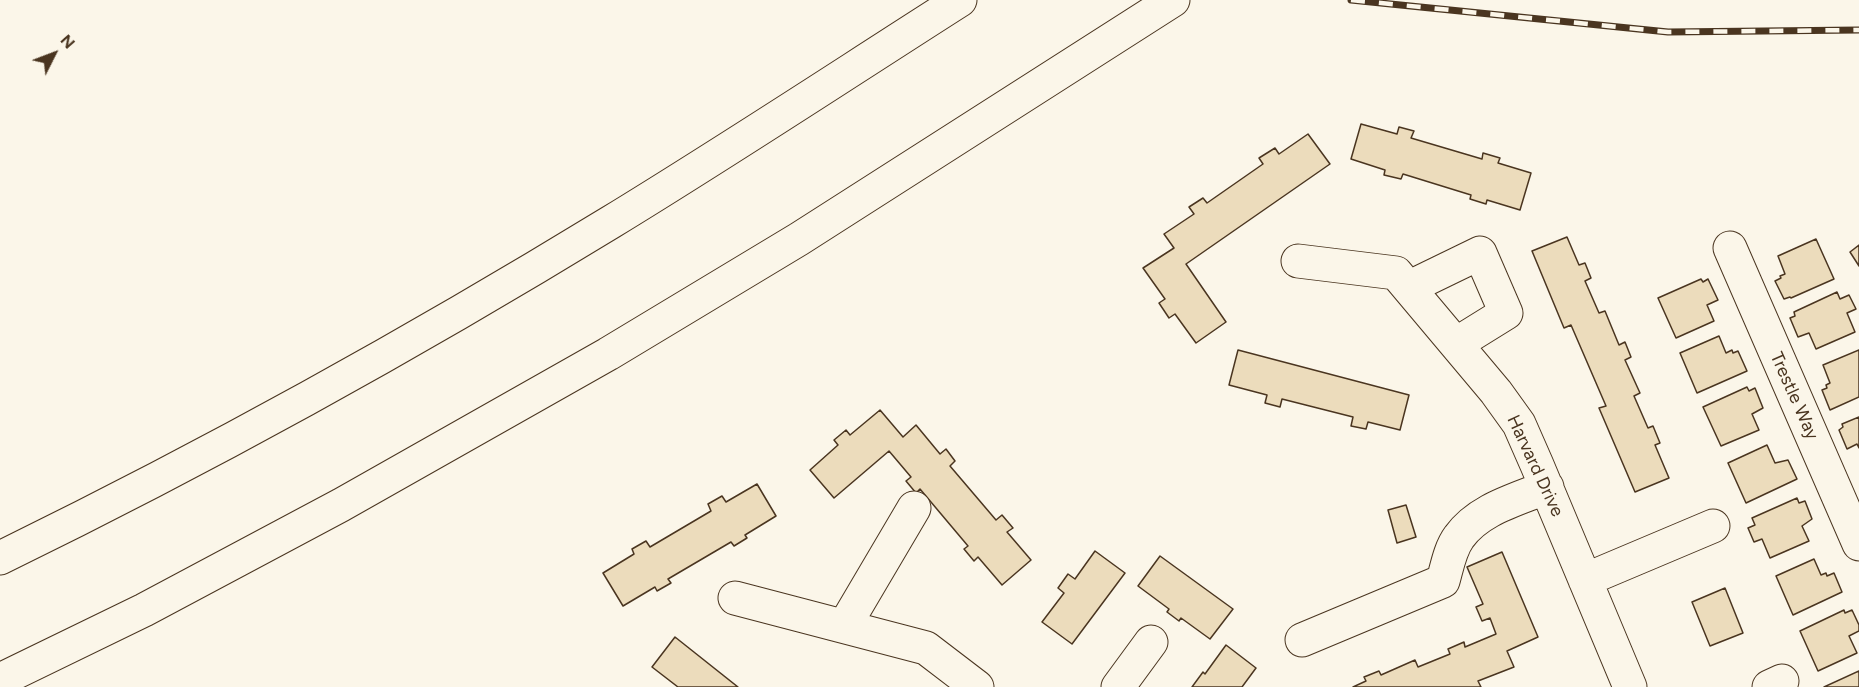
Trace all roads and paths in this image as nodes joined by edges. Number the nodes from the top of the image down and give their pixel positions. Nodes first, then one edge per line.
1 (960, 0) edge
2 (1173, 0) edge
3 (1730, 248) dead end
4 (1298, 261) dead end
5 (1403, 280) junction
6 (1456, 344) junction
7 (1547, 487) junction
8 (914, 508) dead end
9 (1713, 526) dead end
10 (1859, 544) edge
11 (0, 558) edge
12 (1585, 580) junction
13 (735, 598) dead end
14 (845, 626) junction
15 (1302, 640) dead end
16 (1151, 642) dead end
17 (0, 680) edge
18 (977, 687) edge
19 (1118, 687) edge
20 (1629, 687) edge

1 - 11 main road
2 - 17 main road
3 - 10 main road, Trestle Way
4 - 5 main road
5 - 6 main road, Harvard Drive
5 - 6 main road
6 - 7 main road, Harvard Drive
7 - 12 main road, Harvard Drive
7 - 15 main road
8 - 14 main road
9 - 12 main road
12 - 20 main road, Harvard Drive
13 - 14 main road
14 - 18 main road
16 - 19 main road

